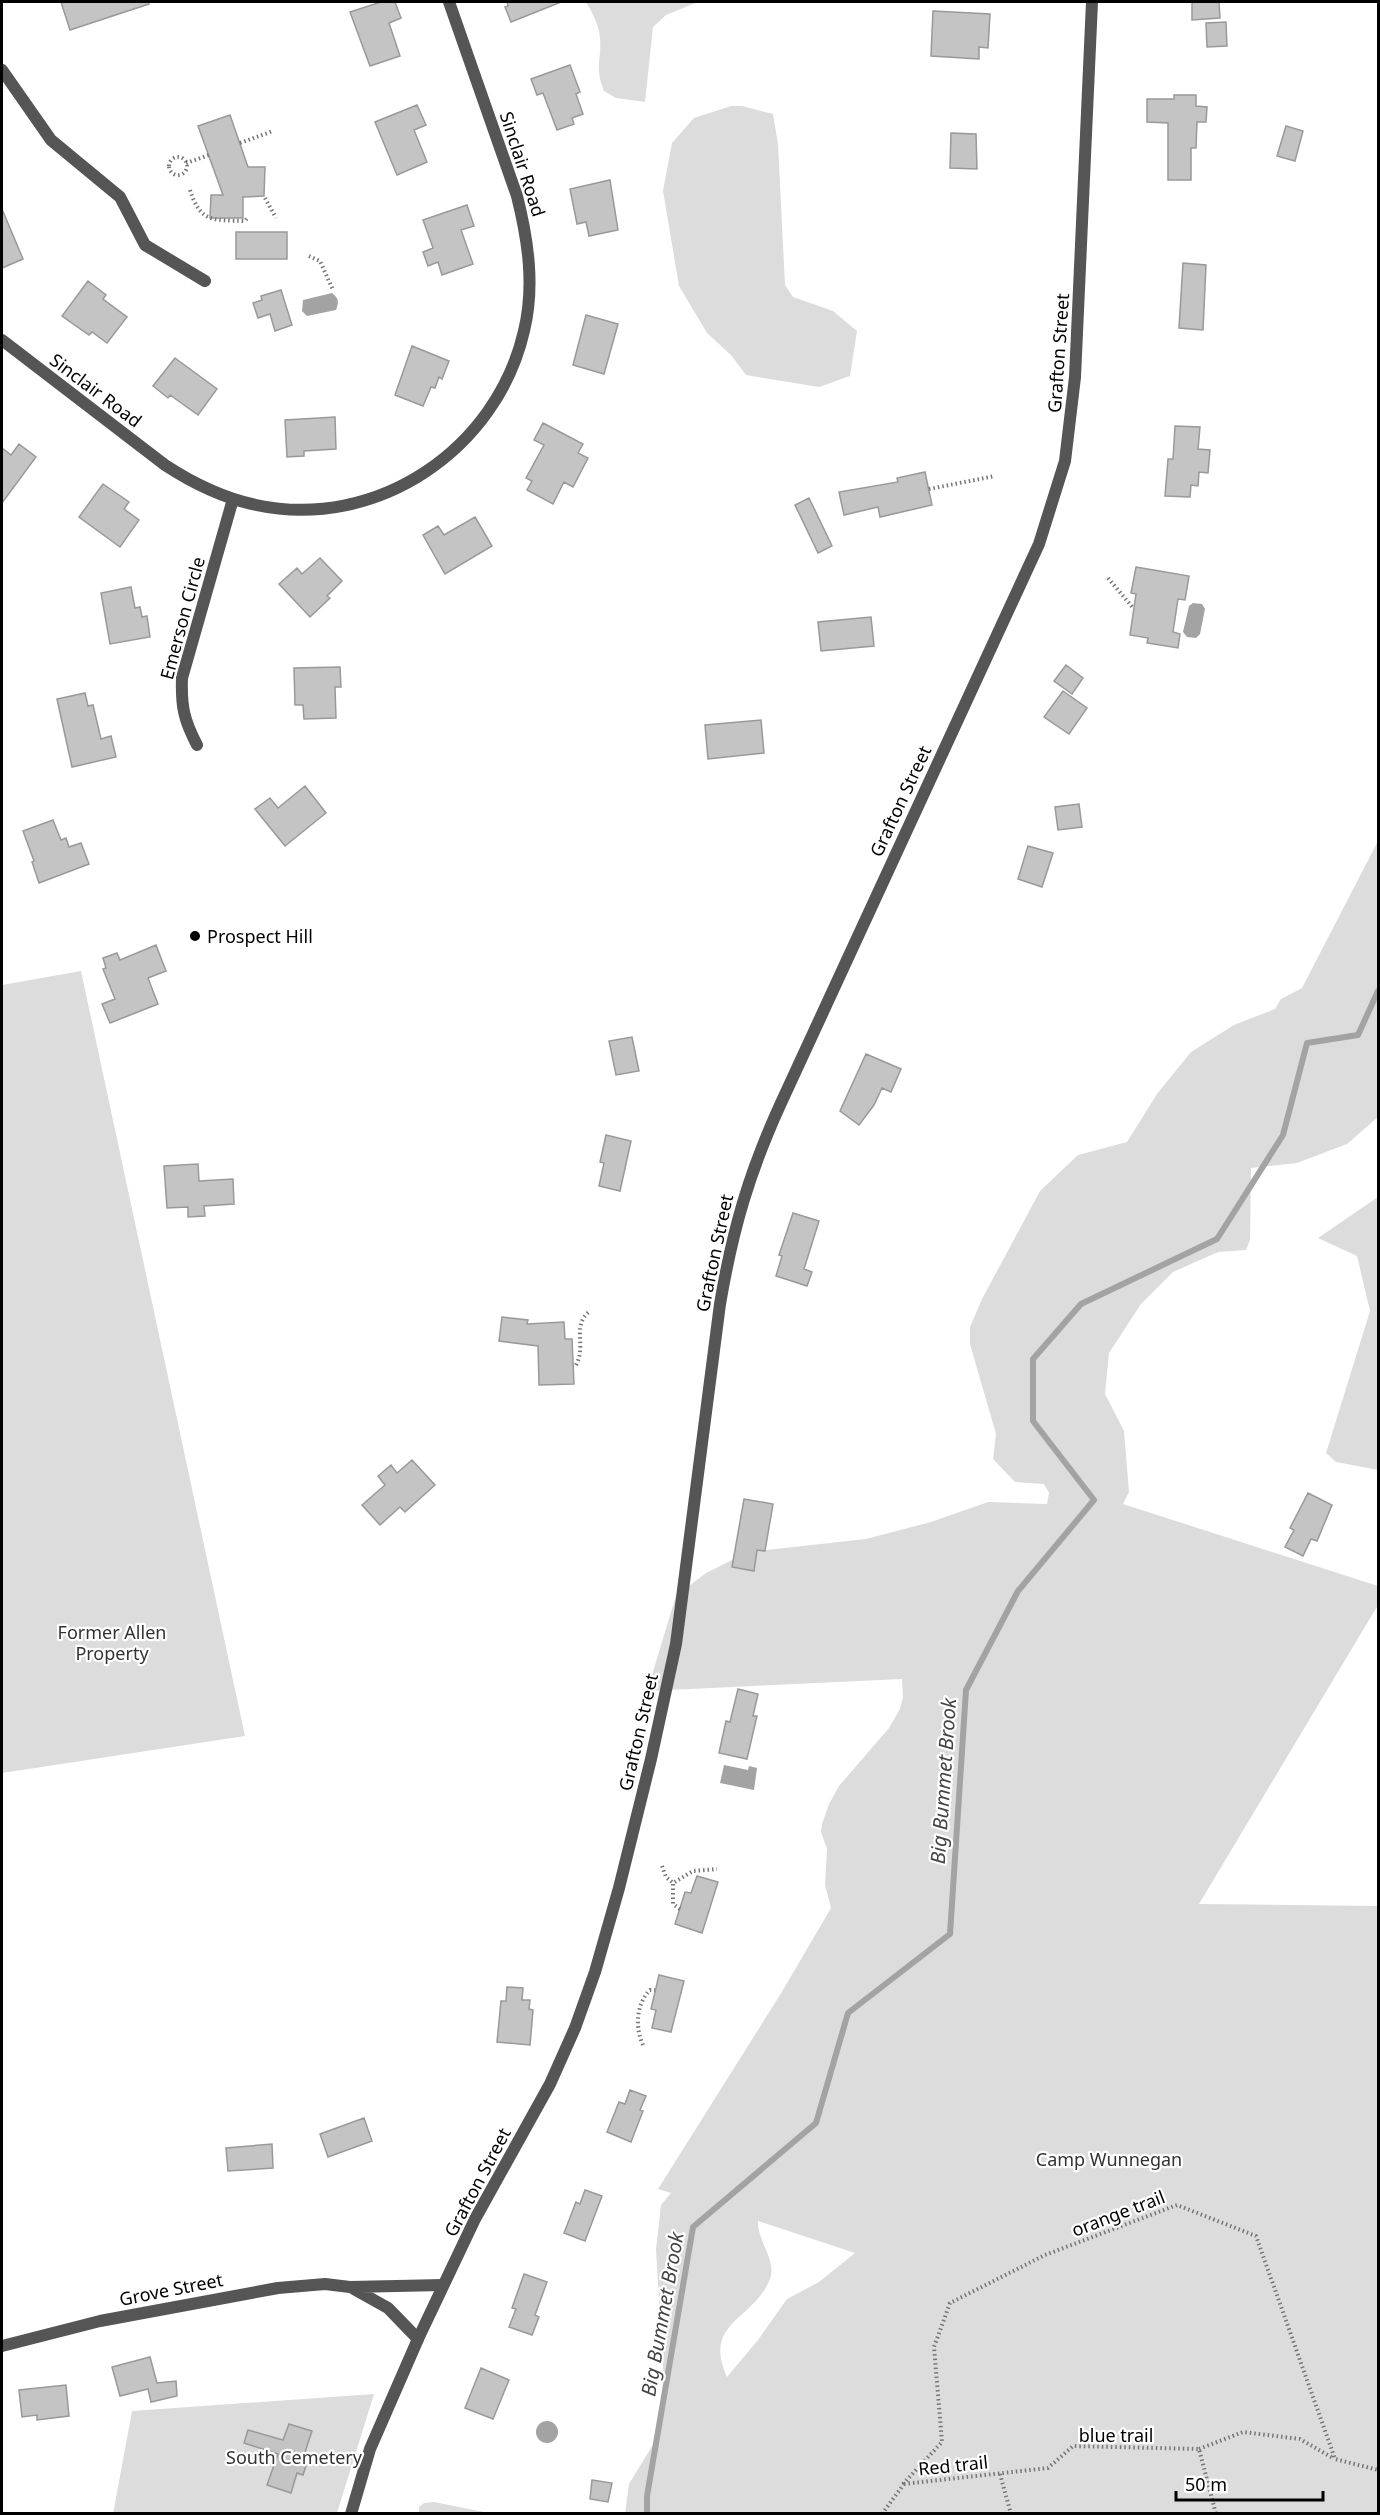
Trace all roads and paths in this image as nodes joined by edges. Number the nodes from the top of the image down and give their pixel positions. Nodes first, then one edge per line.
1 (448, 2) edge
2 (1092, 2) edge
3 (2, 70) edge
4 (273, 131) dead end
5 (240, 143) dead end
6 (209, 155) dead end
7 (186, 163) junction
8 (190, 190) dead end
9 (265, 198) dead end
10 (248, 217) dead end
11 (276, 218) dead end
12 (309, 256) dead end
13 (205, 281) dead end
14 (333, 290) dead end
15 (2, 340) edge
16 (995, 476) dead end
17 (929, 489) dead end
18 (233, 499) junction
19 (1108, 578) dead end
20 (1134, 609) dead end
21 (196, 746) dead end
22 (590, 1311) dead end
23 (576, 1365) dead end
24 (662, 1866) dead end
25 (717, 1869) dead end
26 (673, 1883) junction
27 (680, 1909) dead end
28 (655, 1990) dead end
29 (643, 2045) dead end
30 (443, 2285) junction
31 (350, 2287) junction
32 (418, 2339) junction
33 (2, 2346) edge
34 (1199, 2449) junction
35 (1335, 2459) junction
36 (1378, 2470) edge
37 (1000, 2473) junction
38 (903, 2484) junction
39 (351, 2514) edge
40 (882, 2514) edge
41 (1011, 2514) edge
42 (1216, 2514) edge

1 - 18 street, Sinclair Road
2 - 30 street, Grafton Street
3 - 13 street
4 - 5 path
6 - 7 path
7 - 7 path
8 - 10 path
9 - 11 path
12 - 14 path
15 - 18 street, Sinclair Road
16 - 17 path
18 - 21 street, Emerson Circle
19 - 20 path
22 - 23 path
24 - 26 path
25 - 26 path
26 - 27 path
28 - 29 path
30 - 31 street, Grove Street
30 - 32 street, Grafton Street
31 - 32 street, Grove Street
31 - 33 street, Grove Street
32 - 39 street, Grafton Street
34 - 35 path
34 - 37 path, blue trail
34 - 42 path
35 - 36 path
35 - 38 path, orange trail
37 - 38 path, Red trail
37 - 41 path, Red trail
38 - 40 path, Red trail

